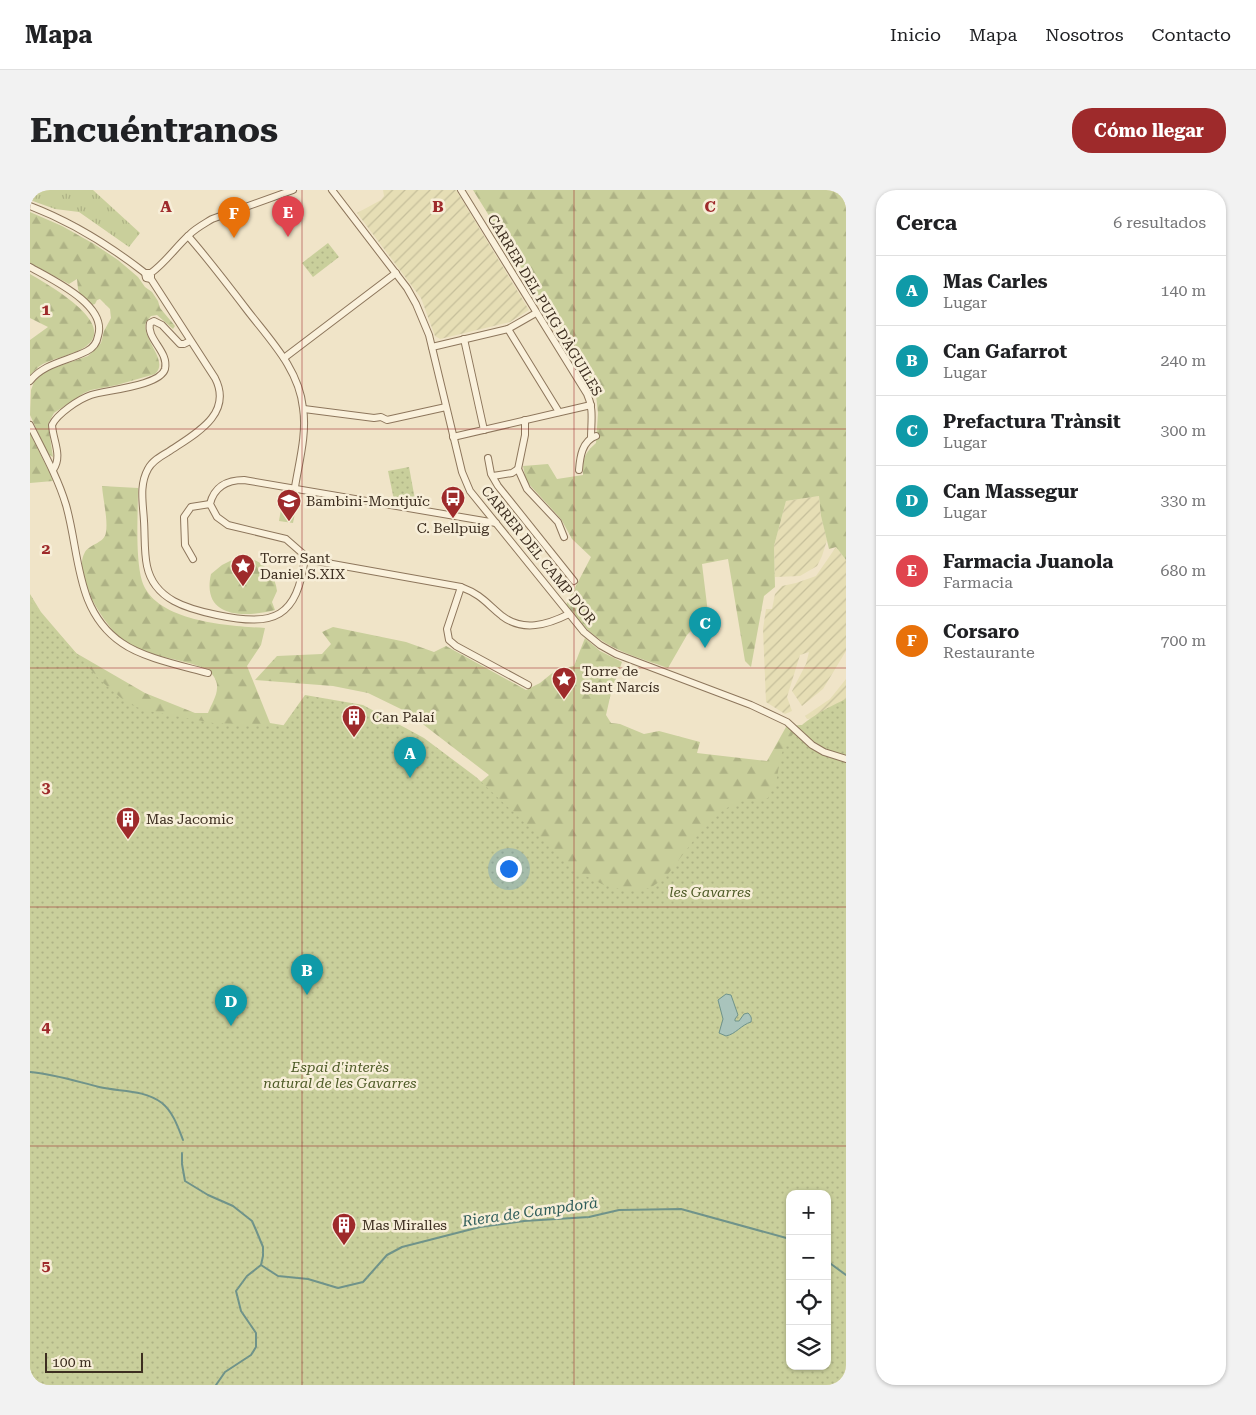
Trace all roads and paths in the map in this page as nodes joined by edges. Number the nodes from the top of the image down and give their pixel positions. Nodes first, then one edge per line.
1 (293, 190) edge
2 (332, 190) edge
3 (461, 190) edge
4 (30, 206) edge
5 (188, 236) junction
6 (30, 268) edge
7 (396, 273) junction
8 (149, 275) junction
9 (536, 313) junction
10 (508, 329) junction
11 (464, 339) junction
12 (190, 341) junction
13 (432, 347) junction
14 (284, 358) junction
15 (30, 381) edge
16 (591, 405) junction
17 (446, 407) junction
18 (304, 409) junction
19 (559, 412) junction
20 (525, 420) junction
21 (30, 426) edge
22 (484, 430) junction
23 (453, 437) junction
24 (488, 458) dead end
25 (518, 469) junction
26 (53, 470) junction
27 (579, 470) dead end
28 (493, 476) junction
29 (294, 487) junction
30 (210, 504) junction
31 (496, 523) junction
32 (564, 537) dead end
33 (305, 557) junction
34 (193, 560) dead end
35 (574, 581) dead end
36 (461, 587) junction
37 (569, 614) junction
38 (208, 673) dead end
39 (528, 685) dead end
40 (846, 759) edge

1 - 5 street
2 - 7 street, CARRER DEL CAMP D'OR
3 - 9 street, CARRER DEL PUIG D'ÀGUILES
4 - 8 street
5 - 8 street
5 - 14 street
6 - 15 street
7 - 13 street, CARRER DEL CAMP D'OR
7 - 14 street
8 - 12 street
9 - 10 street
9 - 16 street, CARRER DEL PUIG D'ÀGUILES
10 - 11 street
10 - 19 street
11 - 13 street
11 - 22 street
12 - 26 street
12 - 33 street
13 - 17 street, CARRER DEL CAMP D'OR
14 - 18 street
16 - 19 street
16 - 27 street, CARRER DEL PUIG D'ÀGUILES
17 - 18 street
17 - 23 street, CARRER DEL CAMP D'OR
18 - 29 street
19 - 20 street
20 - 22 street
20 - 25 street
21 - 26 street
22 - 23 street
23 - 31 street, CARRER DEL CAMP D'OR
24 - 28 street
25 - 28 street
25 - 32 street
26 - 38 street
28 - 35 street
29 - 30 street
29 - 31 street
30 - 33 street
30 - 34 street
31 - 37 street, CARRER DEL CAMP D'OR
33 - 36 street
36 - 37 street
36 - 39 street
37 - 40 street, CARRER DEL CAMP D'OR

